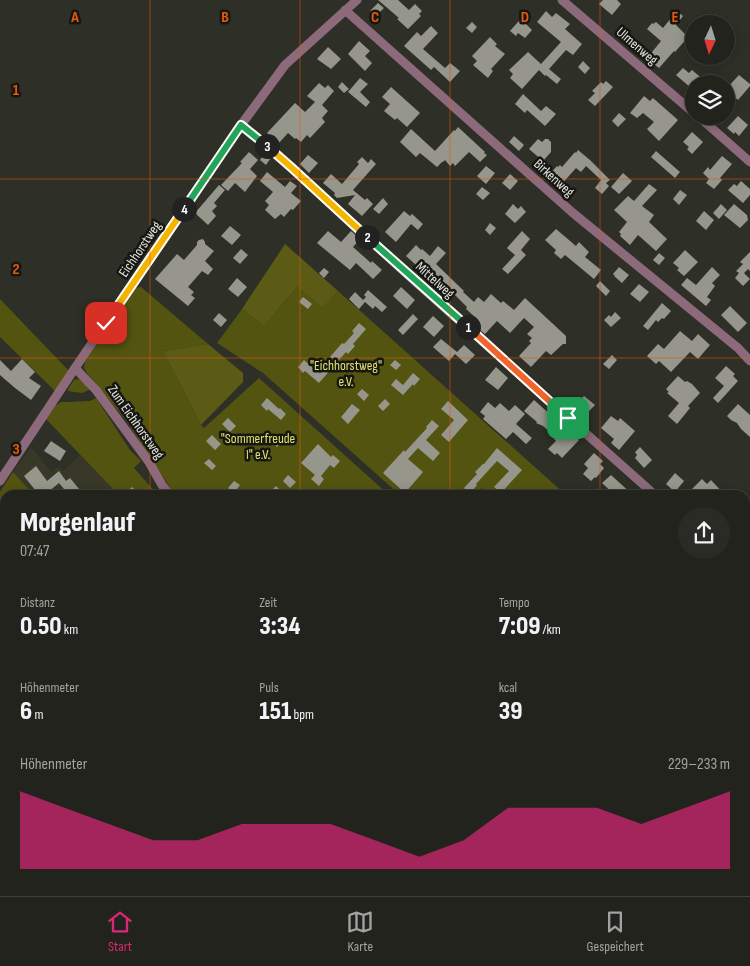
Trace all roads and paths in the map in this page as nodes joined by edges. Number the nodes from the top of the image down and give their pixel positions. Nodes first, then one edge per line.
1 (357, 0) edge
2 (562, 0) edge
3 (346, 10) junction
4 (685, 105) edge
5 (241, 125) junction
6 (708, 125) edge
7 (750, 162) edge
8 (750, 361) edge
9 (75, 368) junction
10 (0, 481) edge
11 (166, 490) edge
12 (649, 490) edge

1 - 3 street, Eichhorstweg
2 - 4 street, Ulmenweg
3 - 5 street, Eichhorstweg
3 - 8 street, Birkenweg
5 - 9 street, Eichhorstweg
5 - 12 street, Mittelweg
6 - 7 street
9 - 10 street, Eichhorstweg
9 - 11 street, Zum Eichhorstweg

